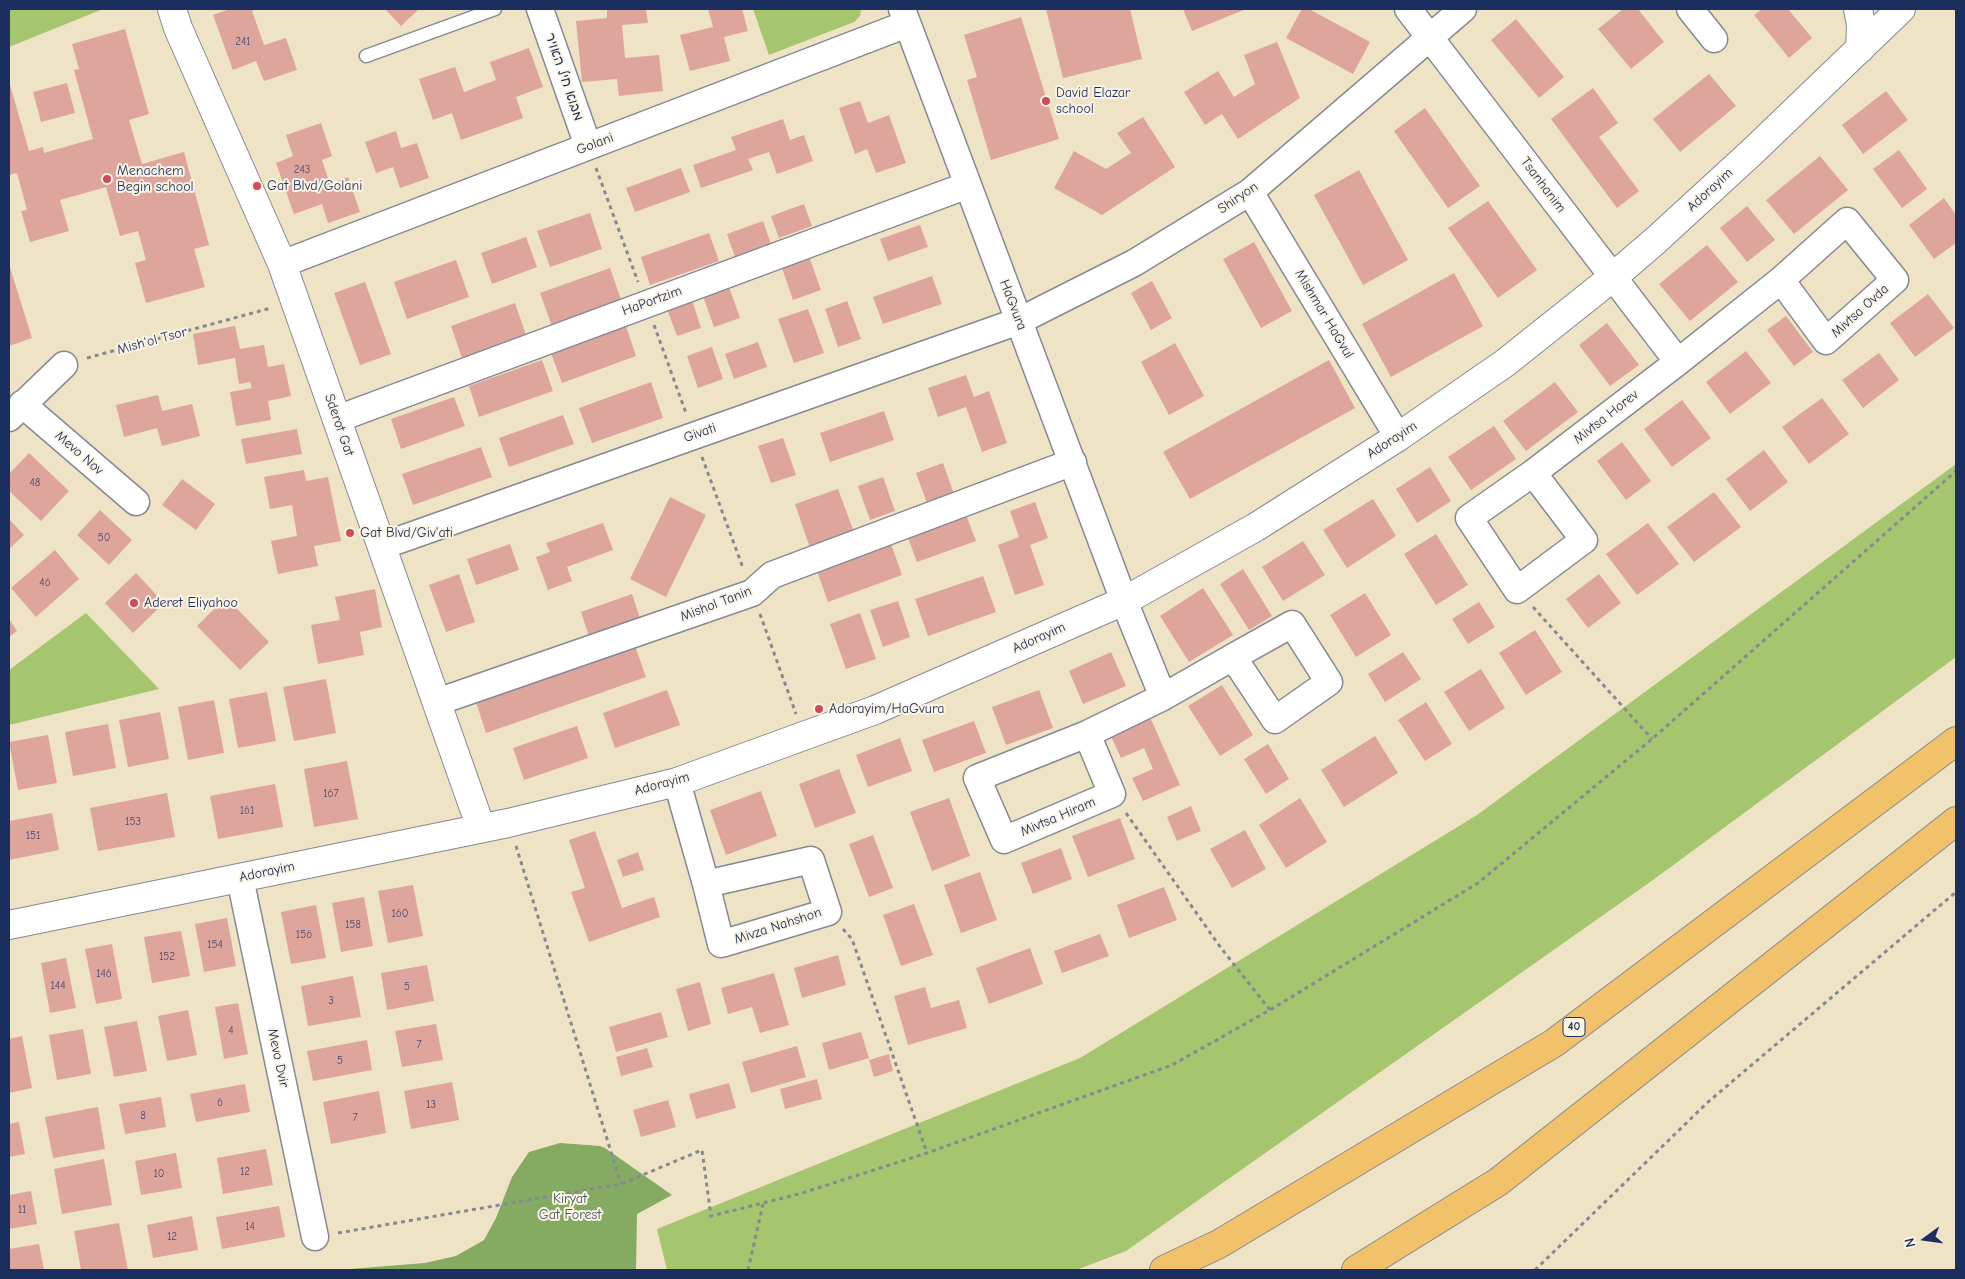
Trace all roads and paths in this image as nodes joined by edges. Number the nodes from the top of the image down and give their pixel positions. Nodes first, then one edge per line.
1 (494, 9) edge
2 (540, 9) edge
3 (1408, 9) edge
4 (1463, 9) edge
5 (1690, 9) edge
6 (1858, 9) edge
7 (1894, 10) edge
8 (171, 15) edge
9 (905, 16) edge
10 (1430, 37) junction
11 (1714, 39) dead end
12 (1860, 49) junction
13 (366, 56) dead end
14 (588, 146) junction
15 (968, 185) junction
16 (1250, 192) junction
17 (282, 264) junction
18 (1613, 277) junction
19 (1781, 280) junction
20 (296, 302) junction
21 (1019, 321) junction
22 (1678, 362) junction
23 (64, 364) joint
24 (15, 411) edge
25 (337, 419) junction
26 (1398, 437) junction
27 (1073, 462) junction
28 (1956, 471) edge
29 (1533, 473) junction
30 (136, 502) dead end
31 (382, 546) junction
32 (1517, 590) junction
33 (1124, 601) junction
34 (1233, 657) dead end
35 (1163, 697) junction
36 (437, 702) junction
37 (1086, 734) junction
38 (1652, 740) junction
39 (1956, 741) edge
40 (677, 782) junction
41 (1112, 794) junction
42 (1956, 821) edge
43 (508, 823) junction
44 (481, 828) junction
45 (240, 878) junction
46 (706, 884) junction
47 (1956, 892) edge
48 (828, 912) junction
49 (9, 925) edge
50 (1270, 1010) junction
51 (927, 1153) junction
52 (621, 1184) junction
53 (763, 1204) junction
54 (315, 1237) joint
55 (748, 1270) edge
56 (1164, 1270) edge
57 (1356, 1270) edge
58 (1535, 1270) edge

1 - 13 lane
2 - 14 street, מבוא חיל האויר
3 - 10 street, Tsanhanim
4 - 10 street, Shiryon
5 - 11 street
6 - 12 street
7 - 12 street, Adorayim
8 - 17 street, Sderot Gat
9 - 14 street, Golani
9 - 15 street, HaGvura
10 - 16 street, Shiryon
10 - 18 street, Tsanhanim
12 - 18 street, Adorayim
14 - 17 street, Golani
15 - 21 street, HaGvura
15 - 25 street, HaPortzim
16 - 21 street, Shiryon
16 - 26 street, Mishmar HaGvul
17 - 20 street, Sderot Gat
18 - 22 street, Tsanhanim
18 - 26 street, Adorayim
19 - 19 street, Mivtsa Ovda
19 - 22 street, Mivtsa Ovda
20 - 23 path, Mish'ol Tsor
20 - 25 street, Sderot Gat
21 - 27 street, HaGvura
21 - 31 street, Givati
22 - 29 street, Mivtsa Horev
23 - 24 street
24 - 30 street, Mevo Nov
25 - 31 street, Sderot Gat
26 - 33 street, Adorayim
27 - 33 street, HaGvura
27 - 36 street, Mishol Tanin
28 - 38 path
29 - 32 street, Mivtsa Horev
29 - 32 street
31 - 36 street, Sderot Gat
32 - 38 path
33 - 35 street, HaGvura
33 - 40 street, Adorayim
34 - 35 street, Mivtsa Hiram
35 - 37 street, Mivtsa Hiram
36 - 44 street, Sderot Gat
37 - 41 street, Mivtsa Hiram
37 - 41 street, Mivtsa Hiram
38 - 50 path
39 - 56 highway, 40
40 - 43 street, Adorayim
40 - 46 street, Mivza Nahshon
41 - 50 path
42 - 57 highway
43 - 44 street, Adorayim
43 - 52 path
44 - 45 street, Adorayim
45 - 49 street, Adorayim
45 - 54 street, Mevo Dvir
46 - 48 street, Mivza Nahshon
46 - 48 street, Mivza Nahshon
47 - 58 path
48 - 51 path
50 - 51 path
51 - 53 path
52 - 53 path
52 - 54 path
53 - 55 path

